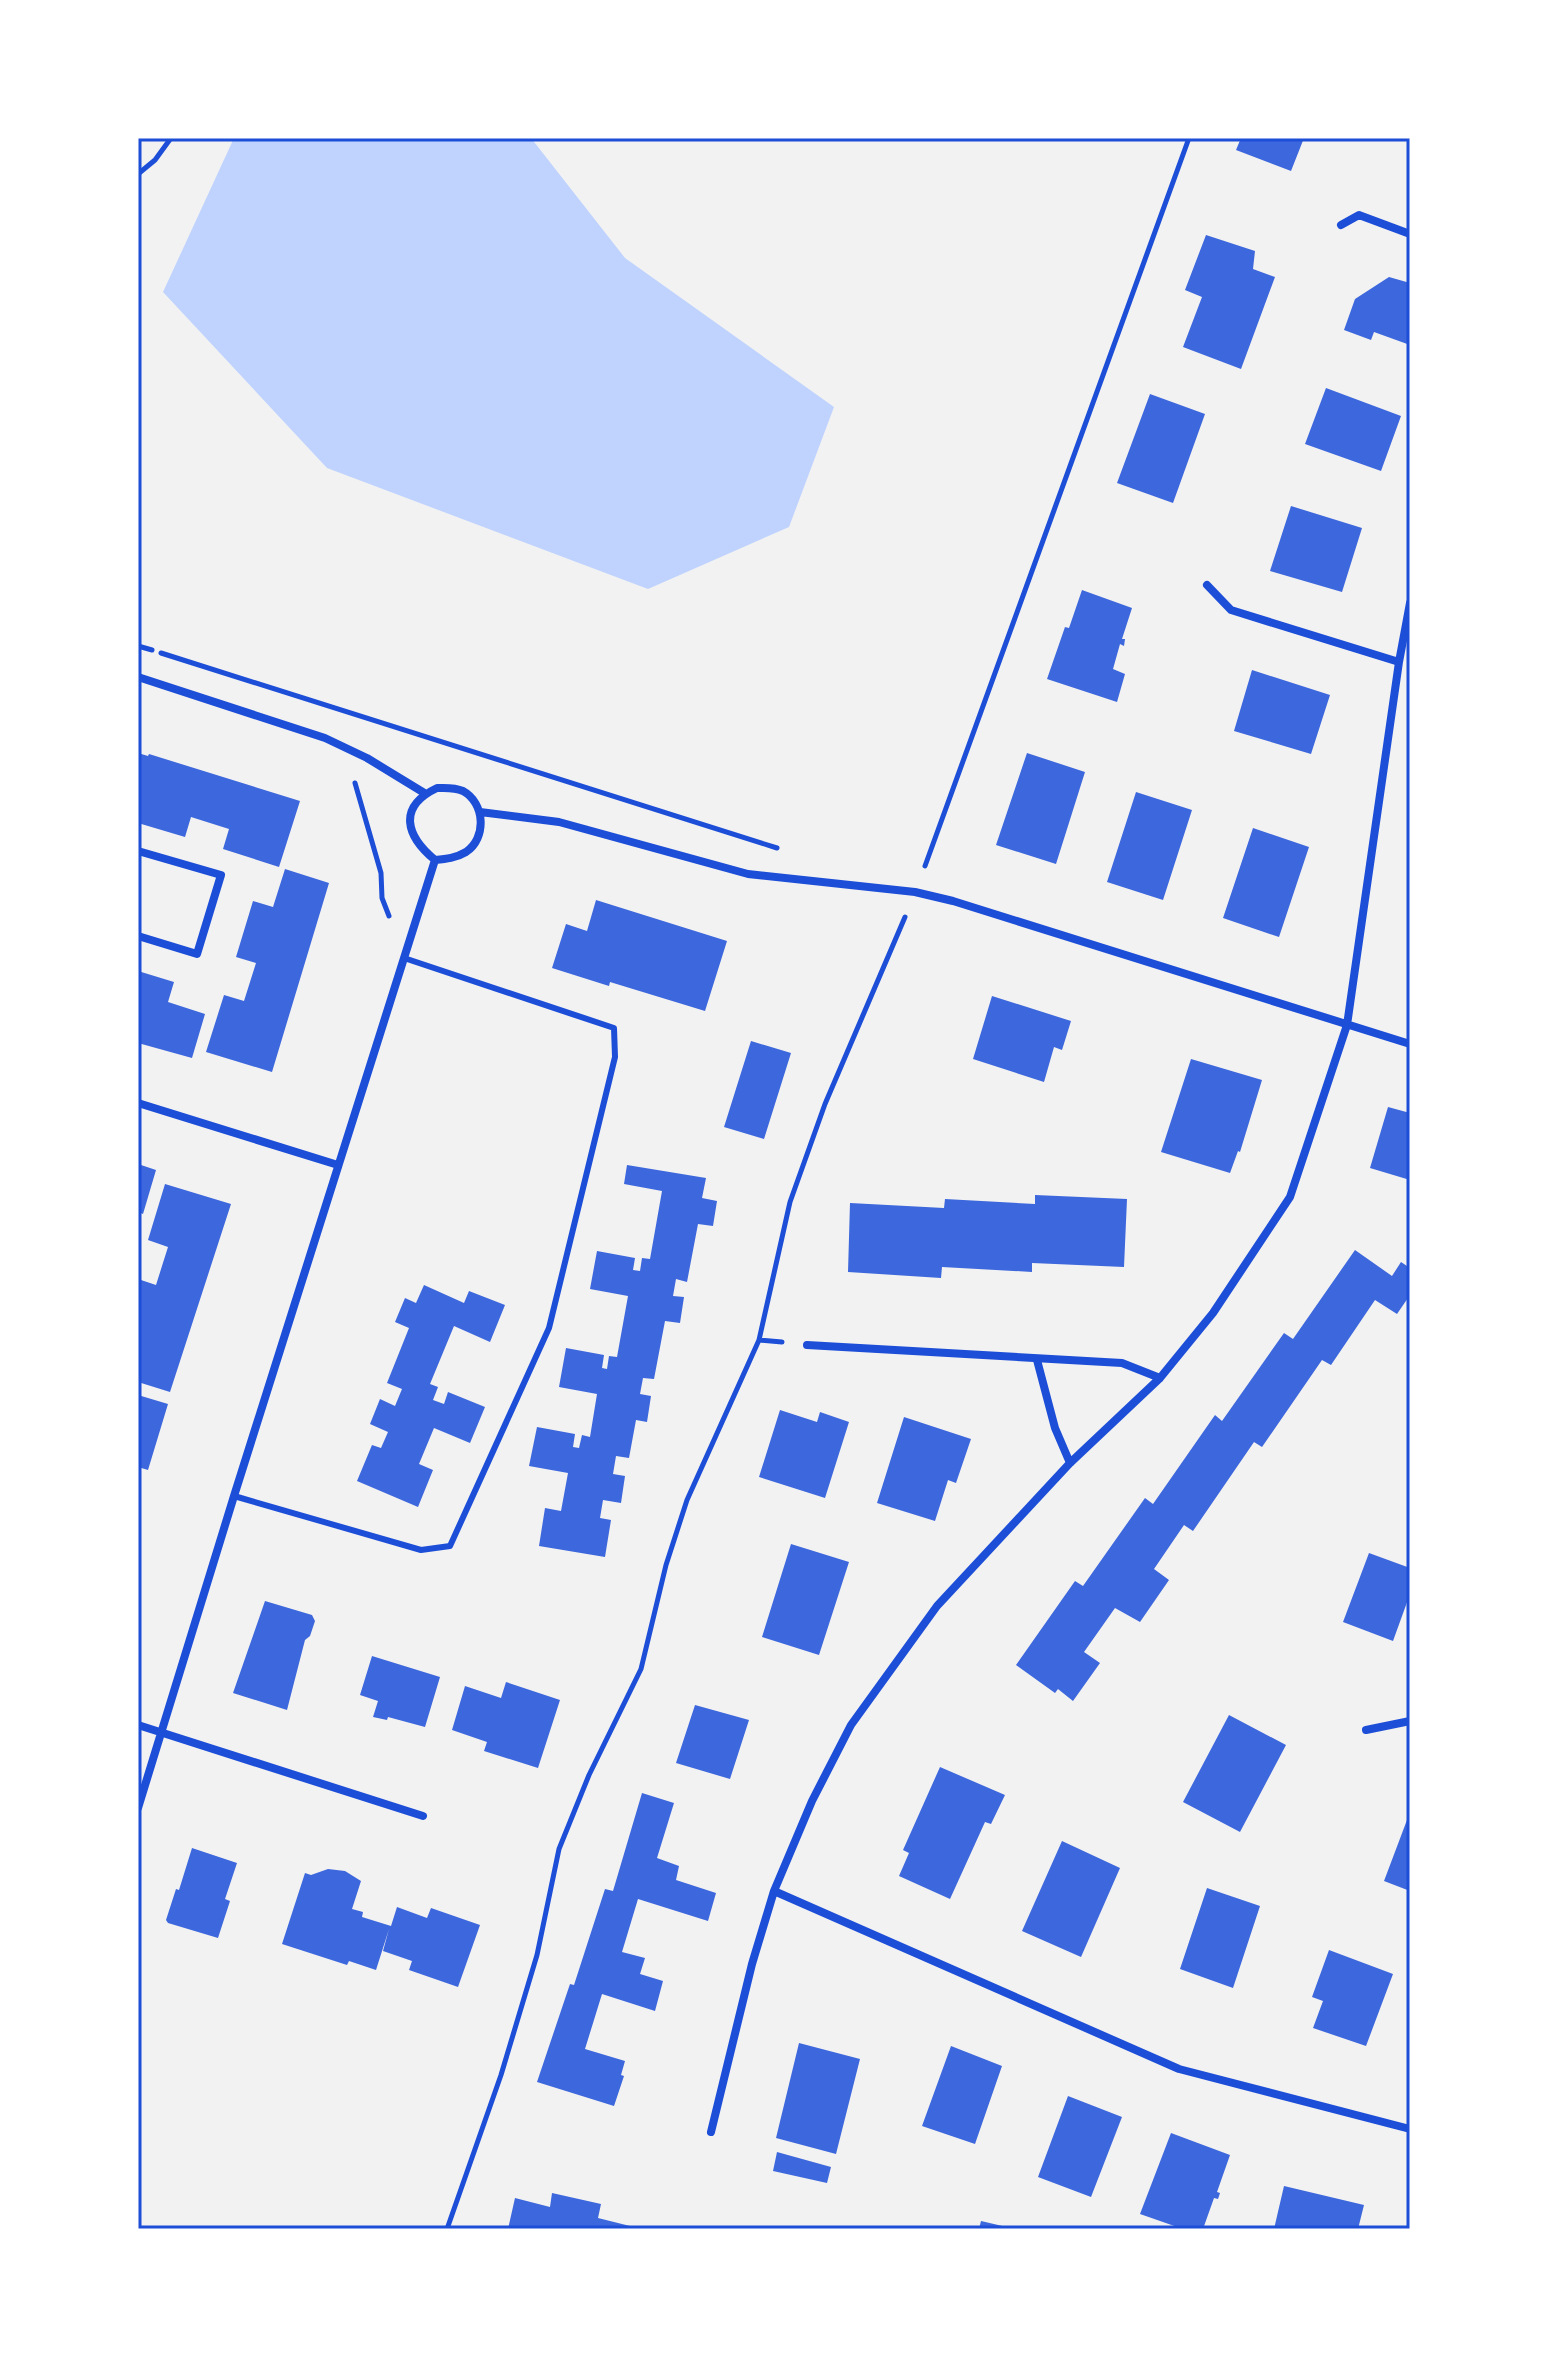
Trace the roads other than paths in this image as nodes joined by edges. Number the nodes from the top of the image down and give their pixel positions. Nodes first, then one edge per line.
1 (1341, 225) dead end
2 (1410, 234) edge
3 (1207, 585) dead end
4 (1410, 603) edge
5 (1399, 662) junction
6 (138, 677) edge
7 (426, 794) junction
8 (480, 812) junction
9 (138, 851) edge
10 (435, 860) junction
11 (138, 936) edge
12 (404, 958) junction
13 (1347, 1025) junction
14 (1410, 1044) edge
15 (138, 1103) edge
16 (338, 1165) junction
17 (807, 1345) dead end
18 (1037, 1360) junction
19 (1160, 1378) junction
20 (1070, 1463) junction
21 (234, 1496) junction
22 (1410, 1721) edge
23 (138, 1725) edge
24 (1366, 1730) dead end
25 (163, 1733) junction
26 (138, 1808) edge
27 (423, 1816) dead end
28 (774, 1891) junction
29 (1410, 2129) edge
30 (711, 2132) dead end

1 - 2 street
3 - 5 street
4 - 5 street
5 - 13 street
6 - 7 street
7 - 8 street
7 - 10 street
8 - 10 street
8 - 13 street
9 - 11 street
10 - 12 street
12 - 16 street
12 - 21 lane
13 - 14 street
13 - 19 street
15 - 16 street
16 - 21 street
17 - 18 street
18 - 19 street
18 - 20 street
19 - 20 street
20 - 28 street
21 - 25 street
22 - 24 street
23 - 25 street
25 - 26 street
25 - 27 street
28 - 29 street
28 - 30 street

